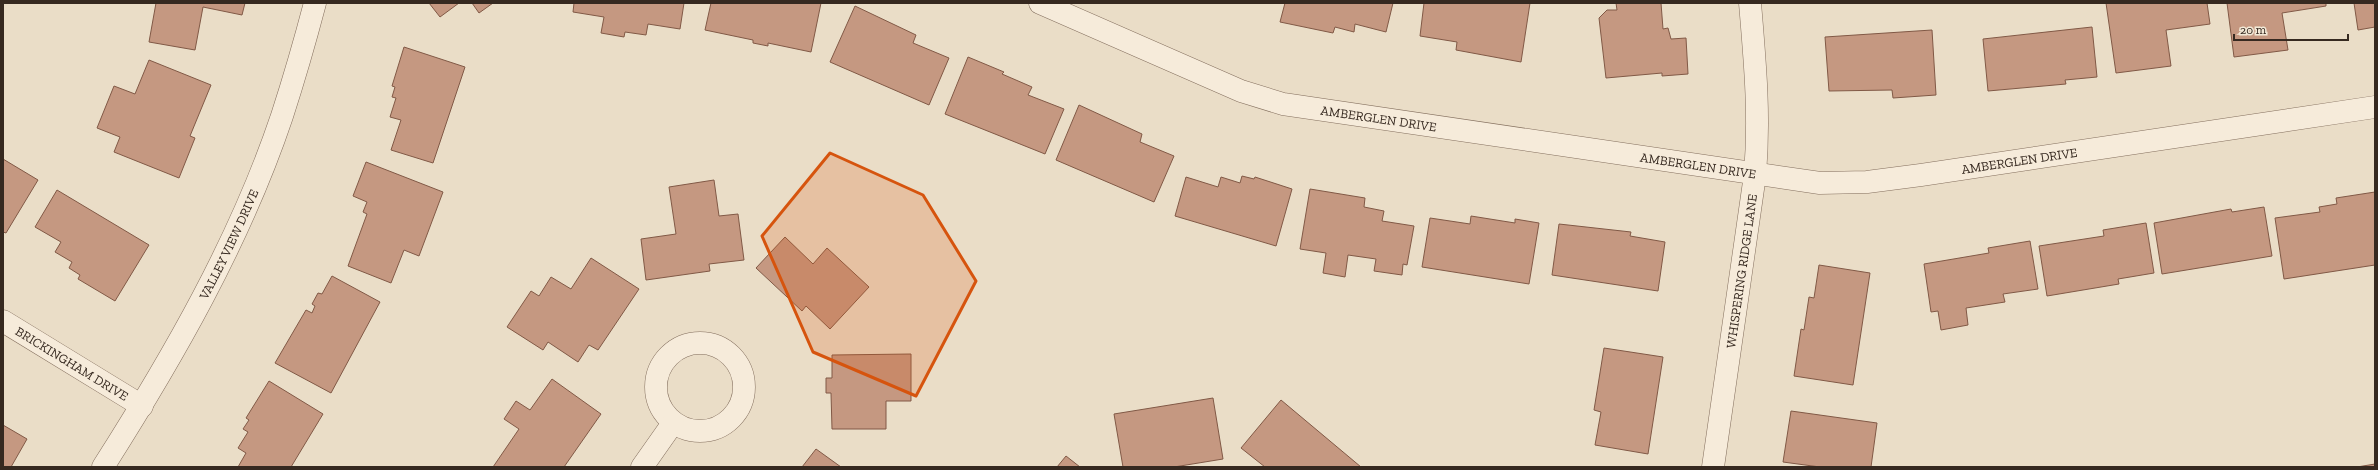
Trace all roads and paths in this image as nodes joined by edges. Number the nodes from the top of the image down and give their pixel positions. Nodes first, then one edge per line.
1 (315, 3) edge
2 (1040, 3) edge
3 (1750, 3) edge
4 (2375, 107) edge
5 (1755, 175) junction
6 (3, 321) edge
7 (142, 406) junction
8 (673, 423) dead end
9 (103, 467) edge
10 (642, 467) edge
11 (1713, 467) edge

1 - 7 street, VALLEY VIEW DRIVE
2 - 5 street, AMBERGLEN DRIVE
3 - 5 street, WHISPERING RIDGE LANE
4 - 5 street, AMBERGLEN DRIVE
5 - 11 street, WHISPERING RIDGE LANE
6 - 7 street, BRICKINGHAM DRIVE
7 - 9 street, VALLEY VIEW DRIVE
8 - 10 street

